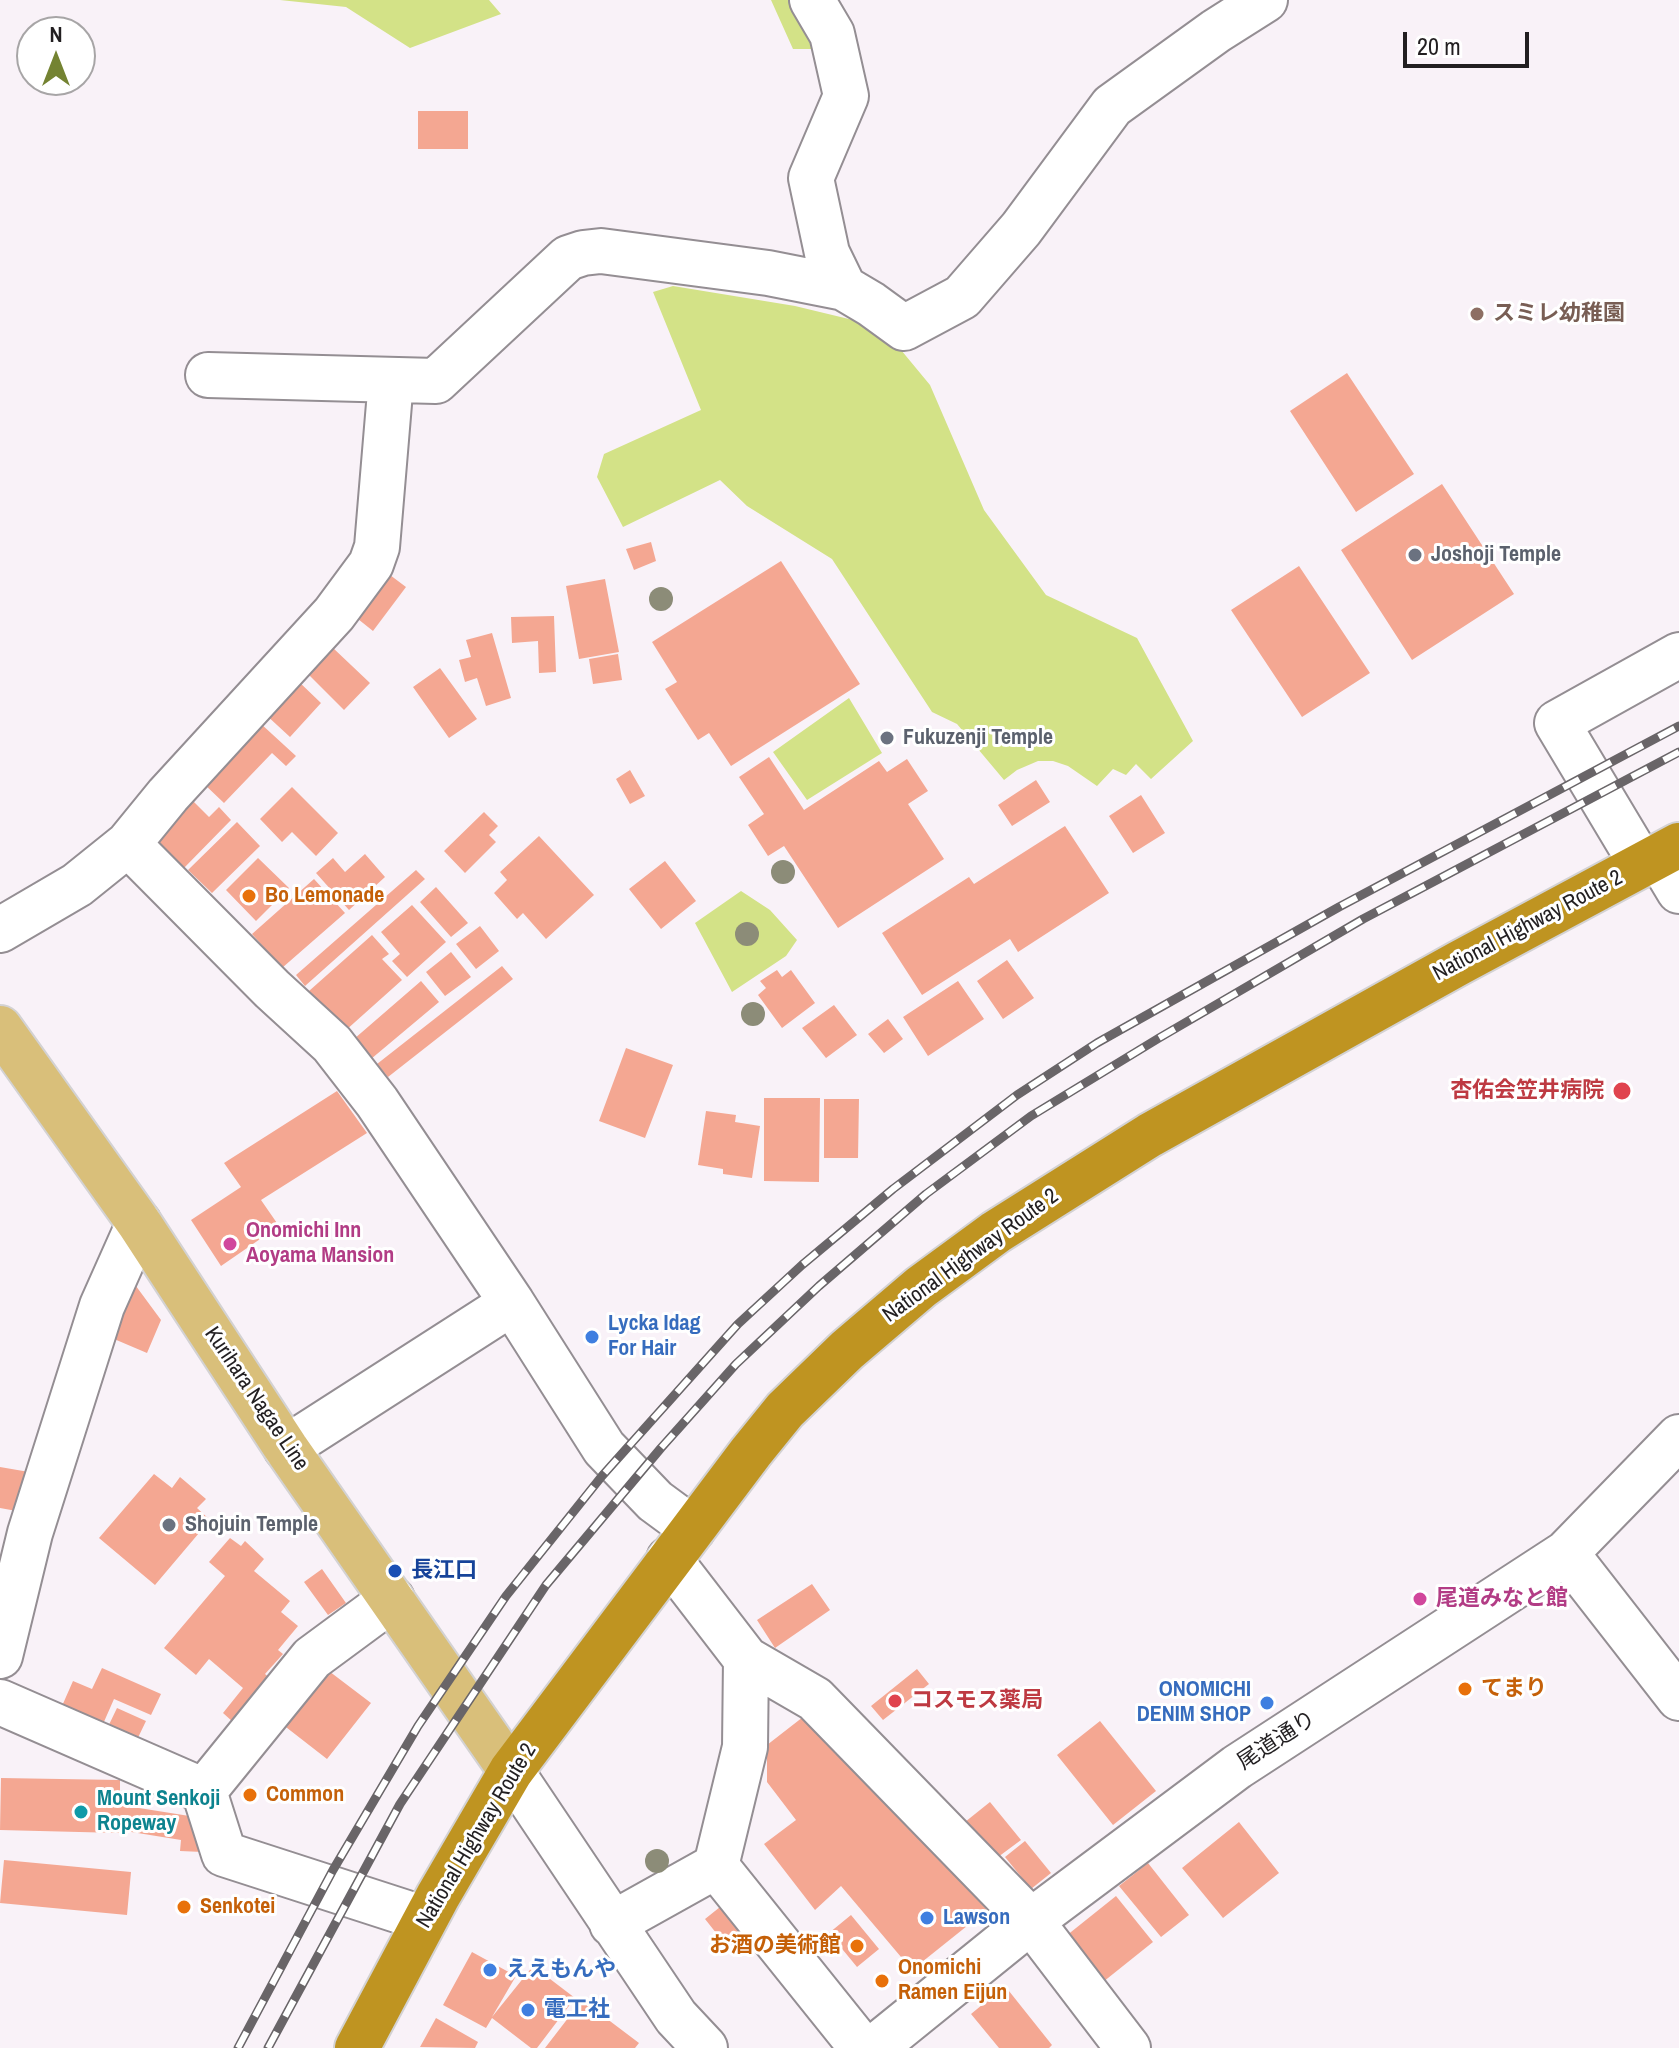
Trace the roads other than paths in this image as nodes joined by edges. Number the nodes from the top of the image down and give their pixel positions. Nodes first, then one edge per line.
1 (812, 0) edge
2 (1265, 0) edge
3 (844, 288) junction
4 (208, 375) dead end
5 (391, 380) junction
6 (1679, 655) edge
7 (128, 844) junction
8 (1664, 864) edge
9 (0, 930) edge
10 (0, 1028) edge
11 (139, 1223) junction
12 (512, 1303) junction
13 (1679, 1437) edge
14 (286, 1448) junction
15 (681, 1544) junction
16 (1566, 1553) junction
17 (392, 1599) junction
18 (0, 1656) edge
19 (746, 1659) junction
20 (1679, 1698) edge
21 (0, 1702) edge
22 (511, 1771) junction
23 (204, 1791) junction
24 (716, 1866) junction
25 (425, 1919) junction
26 (1031, 1921) junction
27 (612, 1924) junction
28 (357, 2048) edge
29 (705, 2048) edge
30 (862, 2048) edge
31 (874, 2048) edge
32 (1128, 2048) edge

1 - 3 street
2 - 3 street
3 - 5 street
4 - 5 street
5 - 7 street
6 - 8 street
7 - 9 street
7 - 12 street
8 - 15 highway, National Highway Route 2
10 - 11 main road, Kurihara Nagae Line
11 - 14 main road, Kurihara Nagae Line
11 - 18 street
12 - 14 street
12 - 15 street
13 - 16 street, 尾道通り
14 - 17 main road, Kurihara Nagae Line
15 - 19 street
15 - 22 highway, National Highway Route 2
16 - 20 street
16 - 26 street, 尾道通り
17 - 22 main road, Kurihara Nagae Line
17 - 23 street
19 - 24 street
19 - 26 street
21 - 23 street
22 - 25 highway, National Highway Route 2
22 - 27 street
23 - 25 street
24 - 27 street
24 - 30 street
25 - 28 highway, National Highway Route 2
26 - 31 street, 尾道通り
26 - 32 street
27 - 29 street

